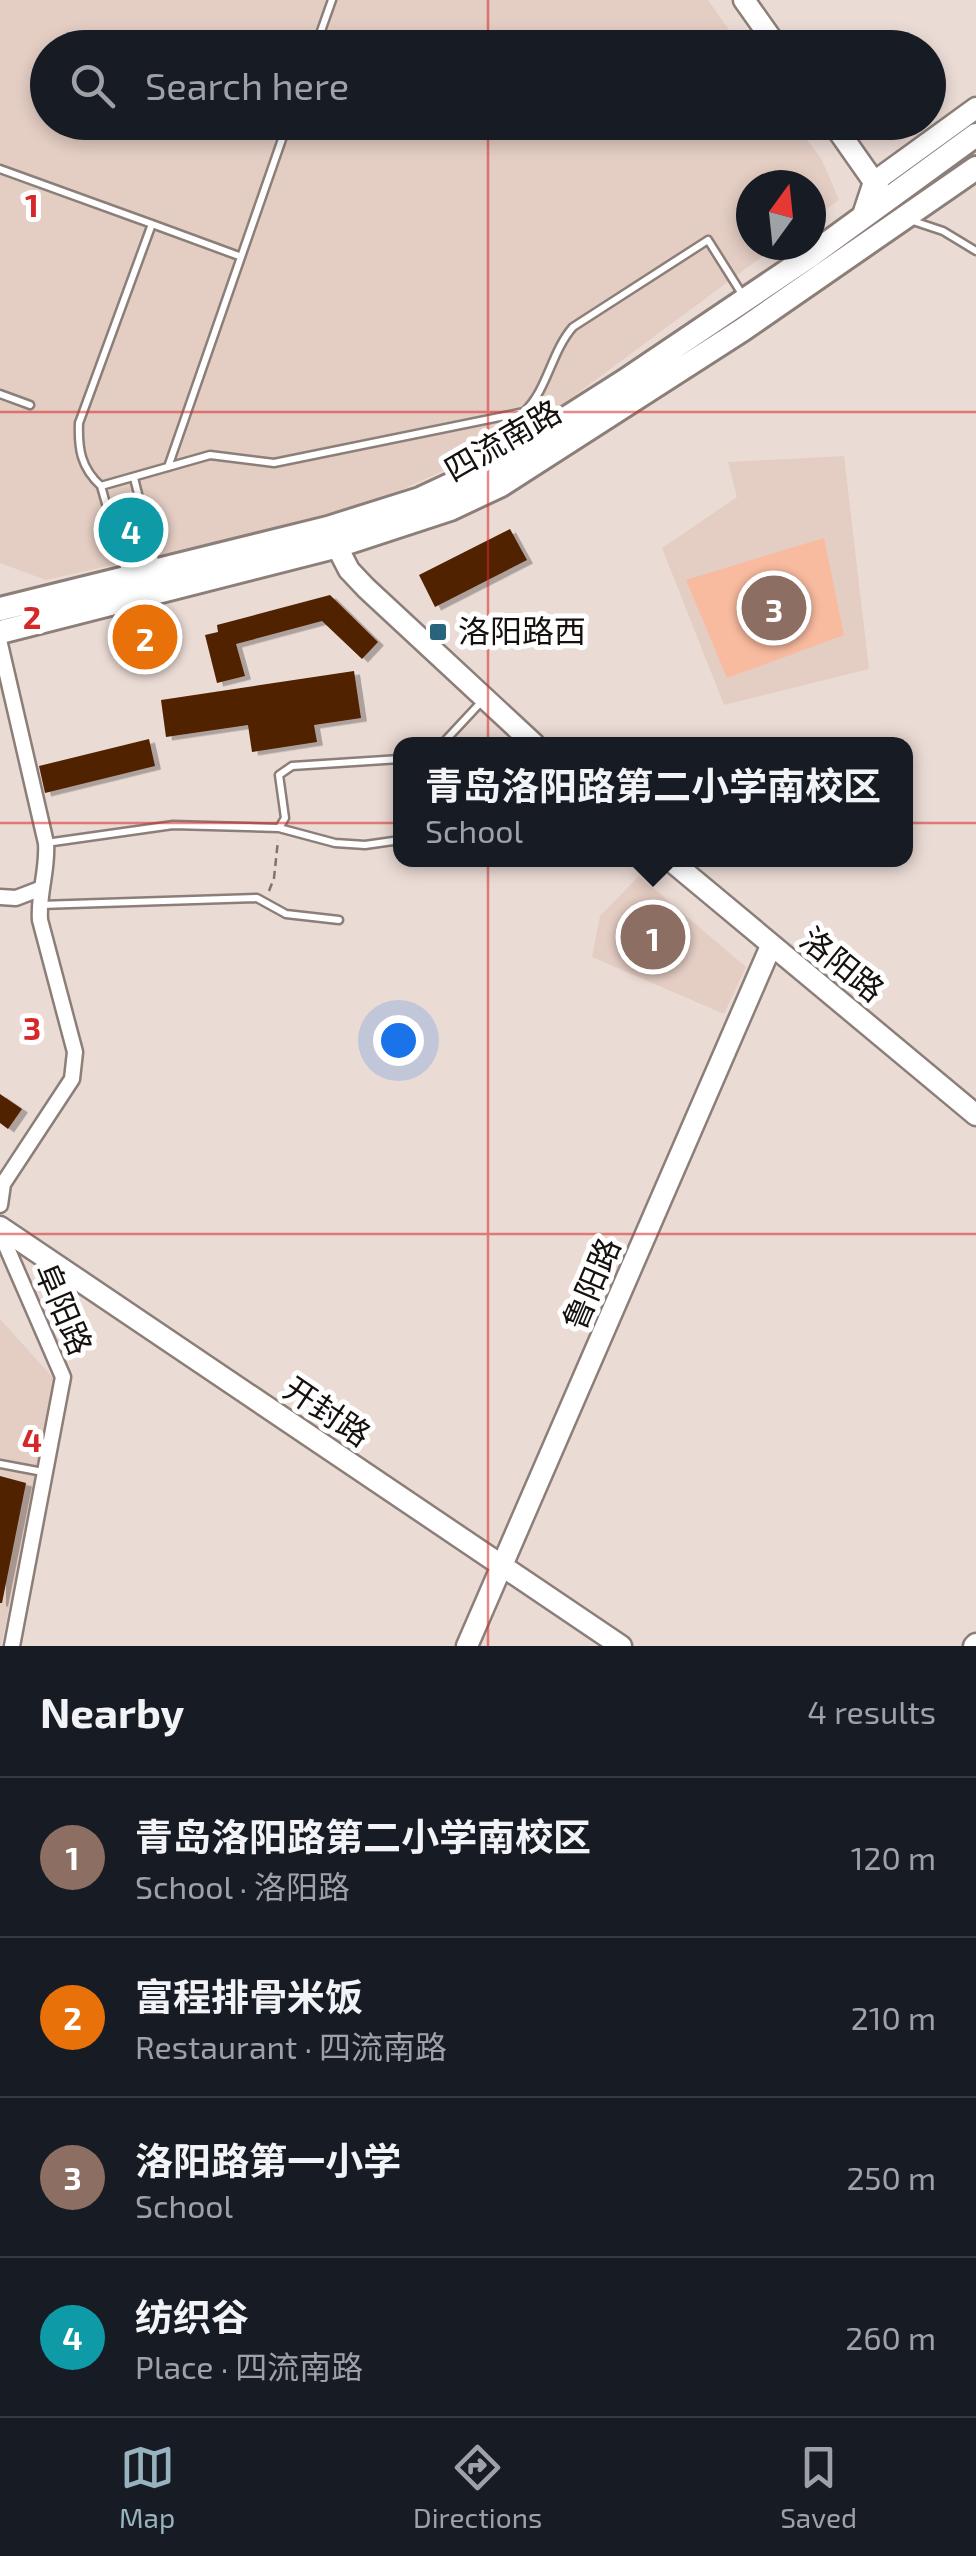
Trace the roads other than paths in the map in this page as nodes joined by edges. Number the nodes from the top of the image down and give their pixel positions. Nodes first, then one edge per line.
1 (332, 0) edge
2 (744, 0) edge
3 (321, 30) edge
4 (765, 30) edge
5 (976, 108) edge
6 (946, 134) edge
7 (976, 135) edge
8 (281, 140) edge
9 (845, 140) edge
10 (939, 140) edge
11 (976, 168) edge
12 (0, 169) edge
13 (880, 190) junction
14 (902, 218) junction
15 (152, 224) junction
16 (976, 251) edge
17 (239, 256) junction
18 (745, 299) junction
19 (0, 394) edge
20 (30, 405) dead end
21 (167, 468) junction
22 (134, 478) junction
23 (101, 486) junction
24 (331, 538) junction
25 (160, 581) junction
26 (129, 589) junction
27 (0, 609) edge
28 (0, 632) edge
29 (0, 644) edge
30 (484, 698) junction
31 (448, 737) edge
32 (526, 737) edge
33 (393, 759) edge
34 (279, 828) junction
35 (393, 841) edge
36 (46, 843) junction
37 (678, 867) edge
38 (42, 888) junction
39 (0, 897) edge
40 (38, 905) junction
41 (339, 920) dead end
42 (771, 946) junction
43 (976, 1115) edge
44 (0, 1205) edge
45 (0, 1230) edge
46 (0, 1464) edge
47 (44, 1472) junction
48 (502, 1567) junction
49 (12, 1646) edge
50 (468, 1646) edge
51 (621, 1646) edge

1 - 3 lane
2 - 4 street
5 - 6 street, 四流南路
7 - 13 main road, 四流南路
8 - 17 lane
9 - 13 street
10 - 13 street, 四流南路
11 - 14 main road, 四流南路
12 - 15 lane
13 - 14 street
13 - 18 main road, 四流南路
14 - 16 lane
14 - 24 main road, 四流南路
15 - 17 lane
15 - 23 lane
17 - 21 lane
18 - 21 lane
18 - 24 main road, 四流南路
19 - 20 lane
21 - 22 lane
22 - 23 lane
22 - 25 lane
23 - 26 lane
24 - 25 main road, 四流南路
24 - 30 street
25 - 26 main road, 四流南路
26 - 27 main road, 四流南路
26 - 28 main road, 四流南路
29 - 36 street
30 - 31 lane
30 - 32 street
33 - 34 lane
34 - 35 lane
34 - 36 lane
36 - 38 street
37 - 42 street, 洛阳路
38 - 39 street
38 - 40 street
40 - 41 lane
40 - 44 street
42 - 43 street, 洛阳路
42 - 48 street, 鲁阳路
45 - 47 street, 阜阳路
45 - 48 street, 开封路
46 - 47 lane
47 - 49 street, 阜阳路
48 - 50 street, 鲁阳路
48 - 51 street, 开封路

